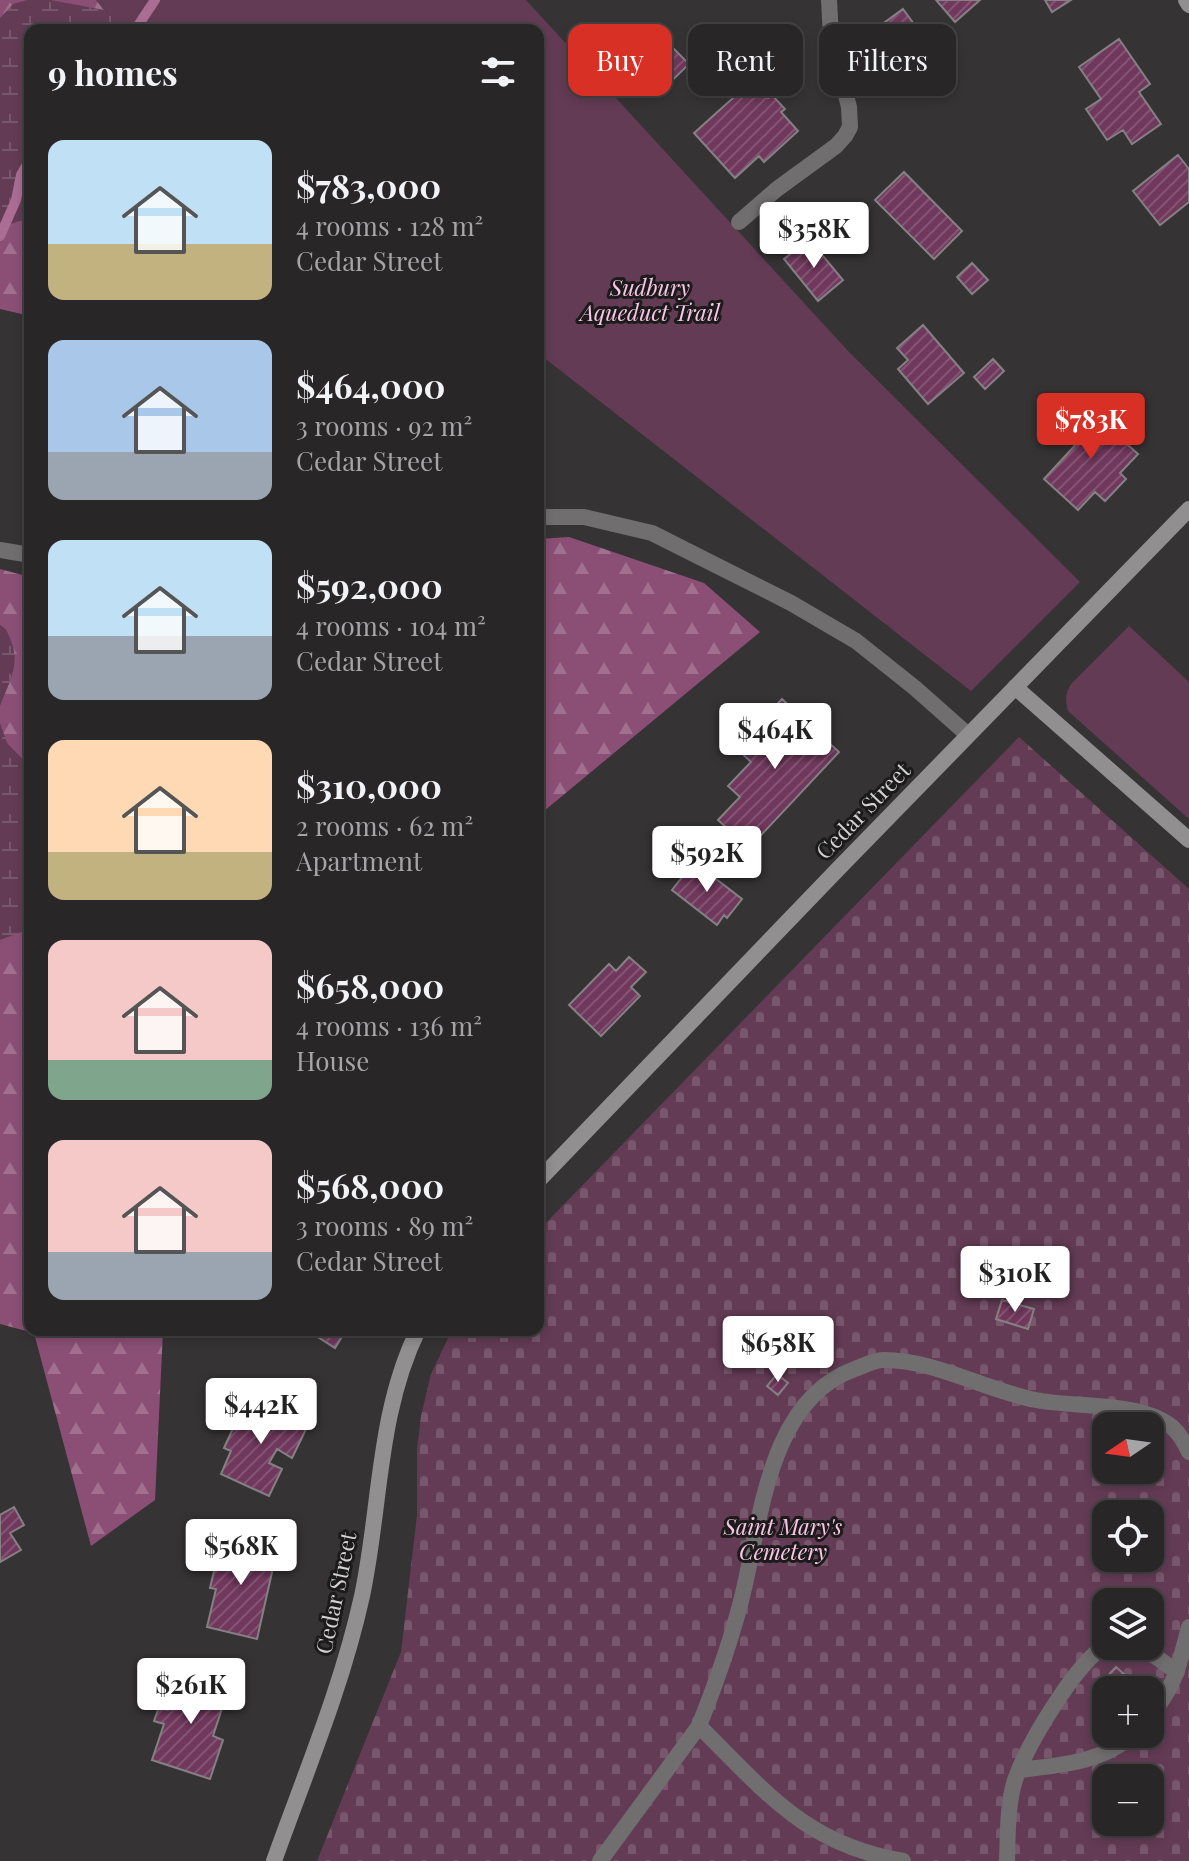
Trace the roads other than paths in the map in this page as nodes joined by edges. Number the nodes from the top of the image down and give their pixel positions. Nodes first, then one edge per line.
1 (829, 0) edge
2 (739, 222) dead end
3 (1189, 509) edge
4 (544, 517) edge
5 (0, 550) edge
6 (24, 554) edge
7 (1015, 687) junction
8 (968, 735) junction
9 (1189, 840) edge
10 (544, 1175) edge
11 (415, 1336) edge
12 (1189, 1452) edge
13 (1189, 1627) edge
14 (1092, 1658) edge
15 (1160, 1660) edge
16 (1177, 1672) junction
17 (1164, 1700) edge
18 (699, 1726) junction
19 (1115, 1748) edge
20 (1019, 1770) junction
21 (274, 1861) edge
22 (600, 1861) edge
23 (903, 1861) edge
24 (1007, 1861) edge

1 - 2 street
3 - 7 street, Cedar Street
4 - 8 street
5 - 6 street
7 - 8 street, Cedar Street
7 - 9 street
8 - 10 street, Cedar Street
11 - 21 street, Cedar Street
12 - 18 street
13 - 16 street
14 - 20 street
15 - 16 street
16 - 17 street
18 - 22 street
18 - 23 street
19 - 20 street
20 - 24 street

